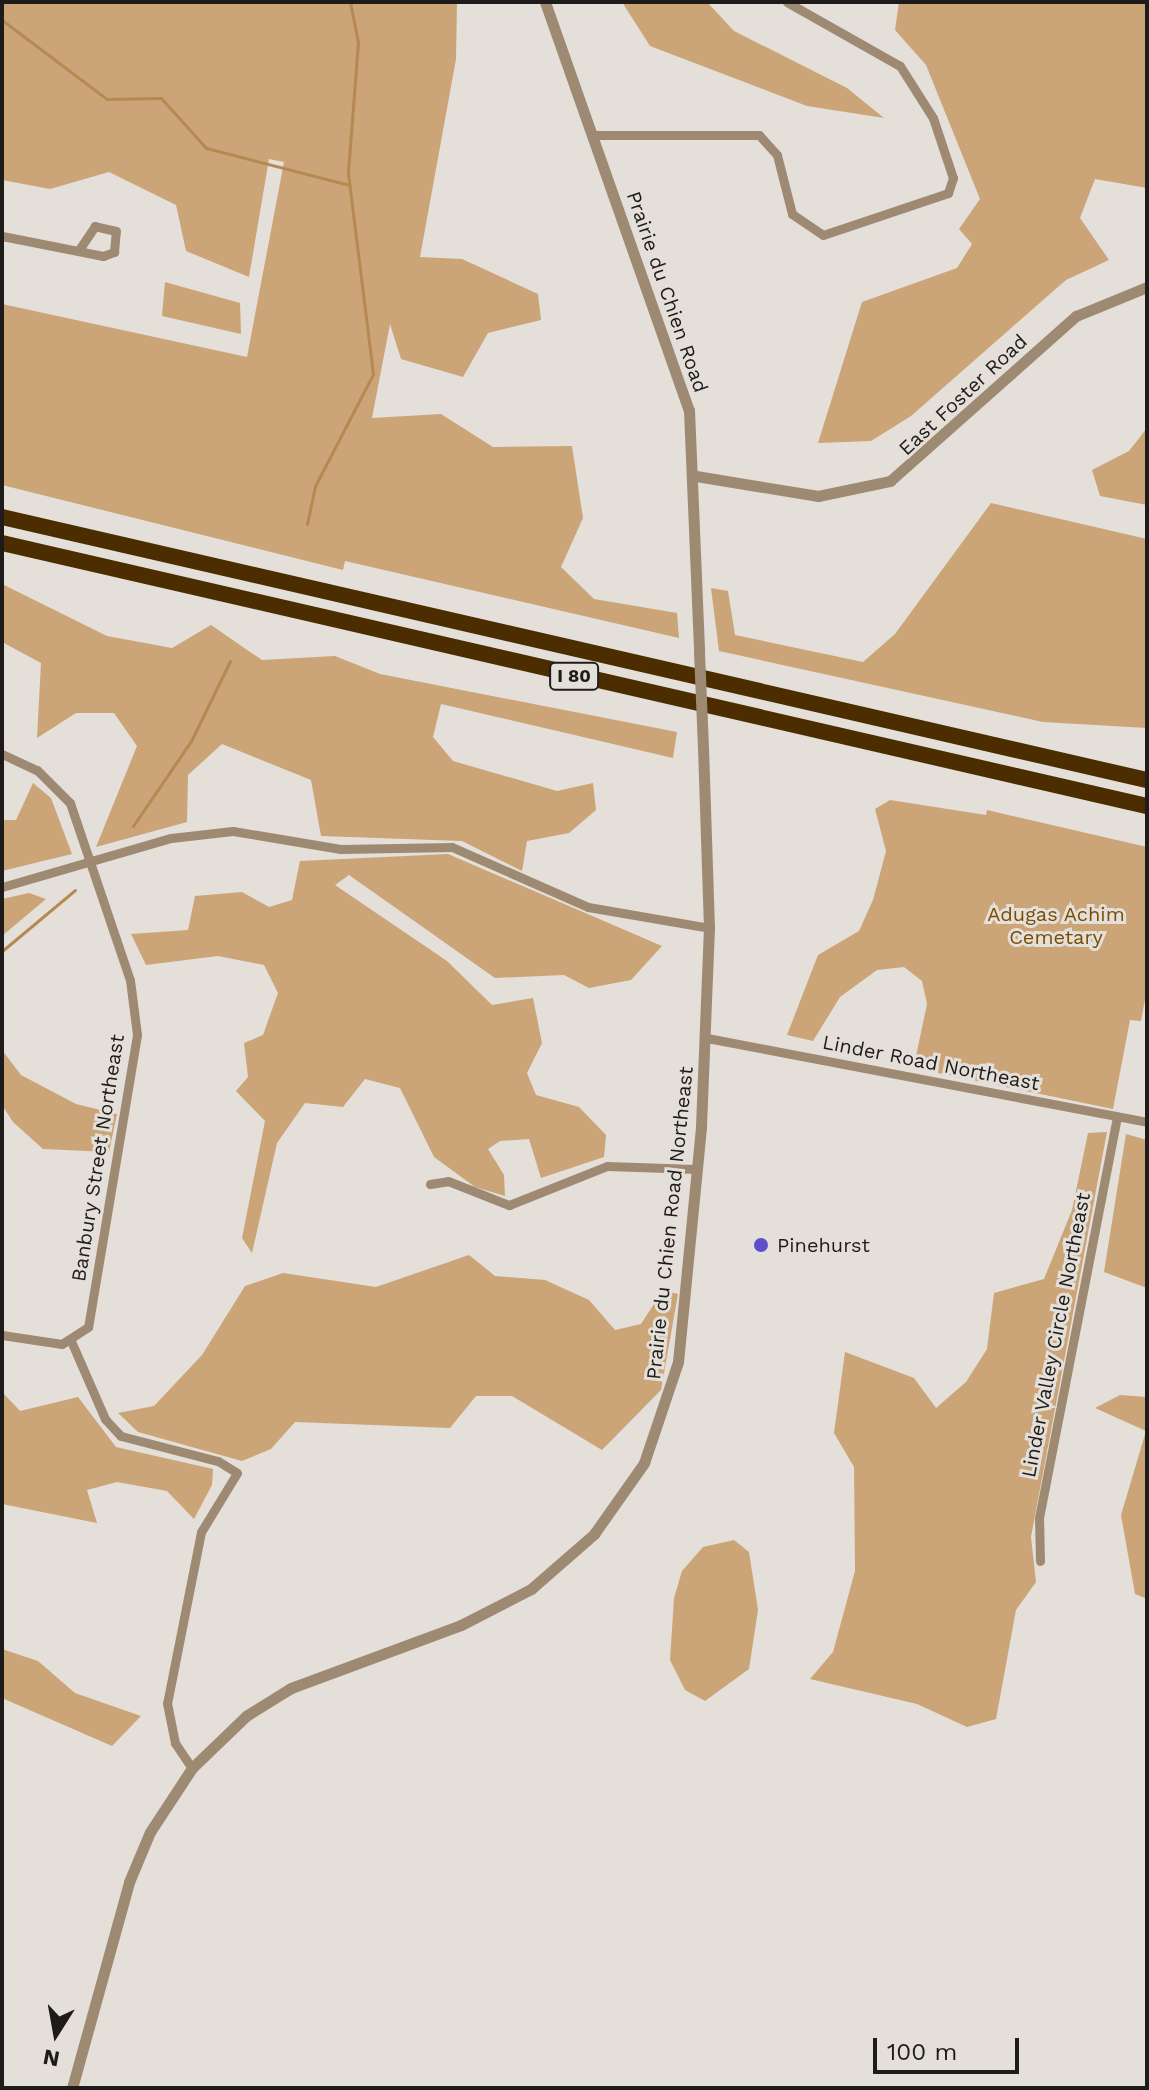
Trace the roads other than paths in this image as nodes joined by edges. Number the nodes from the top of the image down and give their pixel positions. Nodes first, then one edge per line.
1 (545, 2) edge
2 (787, 2) edge
3 (593, 135) junction
4 (2, 236) edge
5 (78, 251) junction
6 (1147, 287) edge
7 (696, 476) junction
8 (2, 517) edge
9 (2, 543) edge
10 (703, 749) joint
11 (2, 754) edge
12 (1147, 780) edge
13 (1147, 806) edge
14 (91, 861) junction
15 (2, 887) edge
16 (709, 928) junction
17 (707, 1038) junction
18 (1117, 1116) junction
19 (1147, 1122) edge
20 (696, 1169) junction
21 (430, 1184) dead end
22 (2, 1335) edge
23 (71, 1341) junction
24 (1040, 1561) dead end
25 (192, 1768) junction
26 (72, 2088) edge

1 - 3 street, Prairie du Chien Road
2 - 3 street
3 - 7 street, Prairie du Chien Road
4 - 5 street
5 - 5 street
6 - 7 street, East Foster Road
7 - 10 street, Prairie du Chien Road, bridge
8 - 12 highway, I 80
9 - 13 highway, I 80
10 - 16 street, Prairie du Chien Road Northeast
11 - 14 street, Banbury Street Northeast
14 - 15 street
14 - 16 street
14 - 23 street, Banbury Street Northeast
16 - 17 street, Prairie du Chien Road Northeast
17 - 18 street, Linder Road Northeast
17 - 20 street, Prairie du Chien Road Northeast
18 - 19 street, Linder Road Northeast
18 - 24 street, Linder Valley Circle Northeast
20 - 21 street
20 - 25 street, Prairie du Chien Road Northeast
22 - 23 street
23 - 25 street
25 - 26 street, Prairie du Chien Road Northeast

